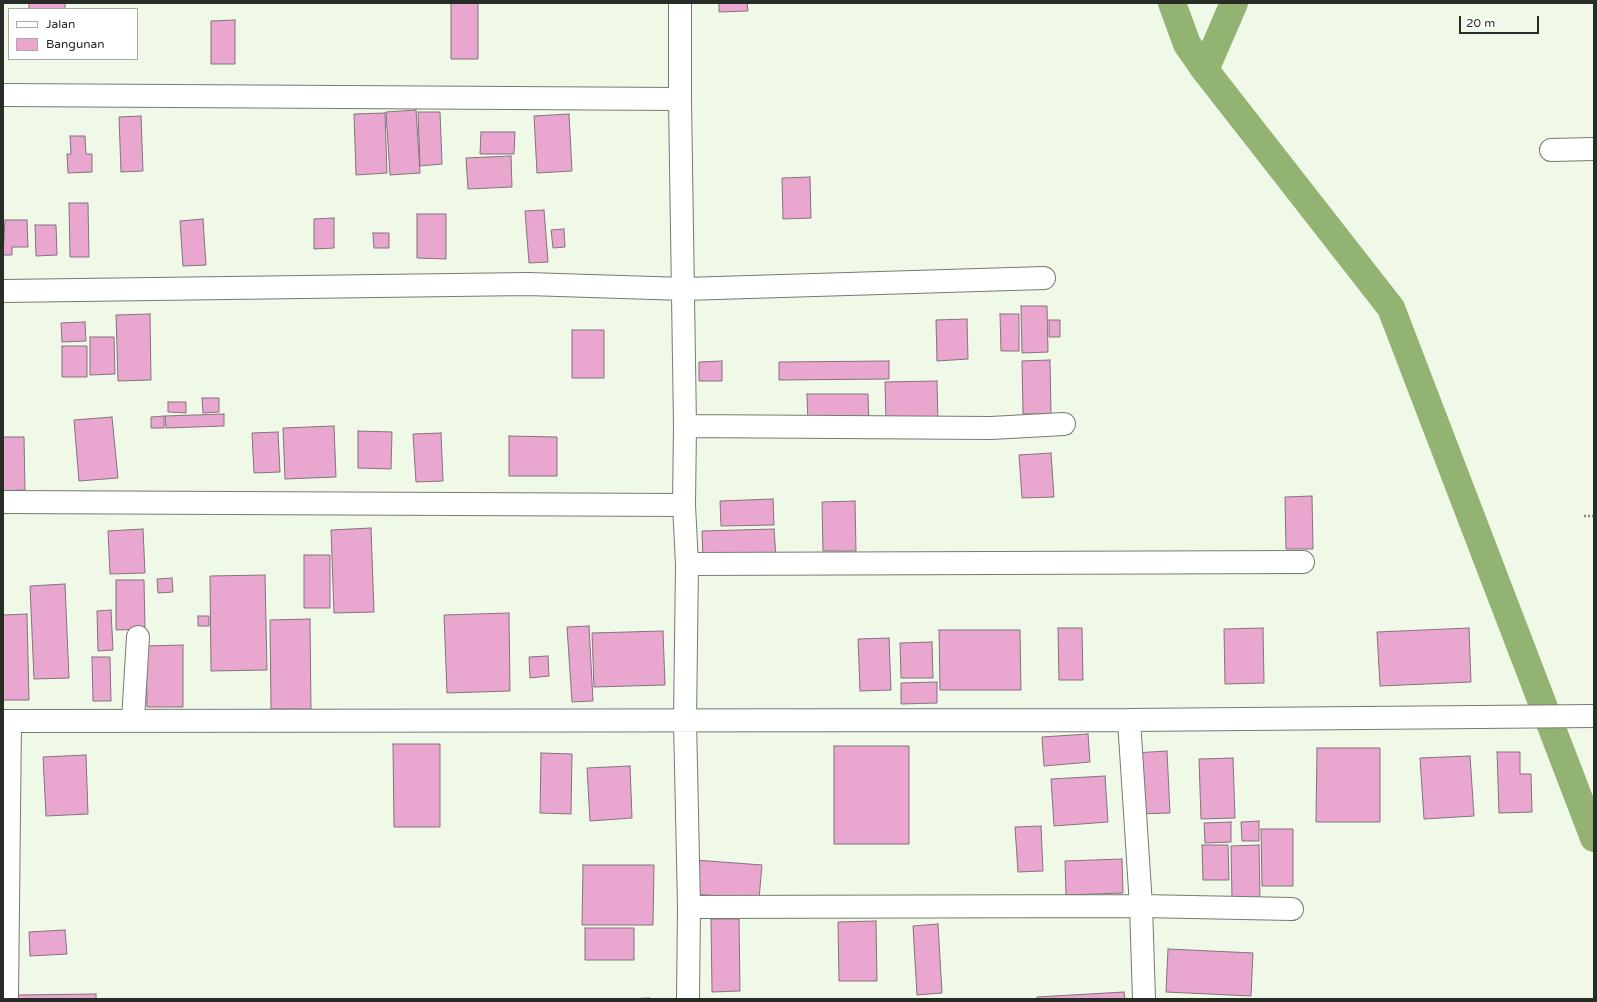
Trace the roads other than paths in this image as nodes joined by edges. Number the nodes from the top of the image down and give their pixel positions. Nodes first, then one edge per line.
1 (680, 3) edge
2 (3, 95) edge
3 (680, 99) junction
4 (1594, 149) edge
5 (1551, 150) dead end
6 (1044, 278) dead end
7 (684, 289) junction
8 (3, 291) edge
9 (1064, 424) dead end
10 (685, 426) junction
11 (3, 502) edge
12 (684, 505) junction
13 (1303, 562) dead end
14 (687, 564) junction
15 (138, 637) dead end
16 (1589, 716) edge
17 (133, 720) junction
18 (685, 720) junction
19 (1129, 720) junction
20 (7, 721) edge
21 (1141, 906) junction
22 (689, 907) junction
23 (1292, 908) dead end
24 (7, 999) edge
25 (688, 999) edge
26 (1144, 999) edge

1 - 3 street
2 - 3 street
3 - 7 street
4 - 5 street
6 - 7 street
7 - 8 street
7 - 10 street
9 - 10 street
10 - 12 street
11 - 12 street
12 - 14 street
13 - 14 street
14 - 18 street
15 - 17 street
16 - 19 street
17 - 18 street
17 - 20 street
18 - 19 street
18 - 22 street
19 - 21 street
20 - 24 street
21 - 22 street
21 - 23 street
21 - 26 street
22 - 25 street

